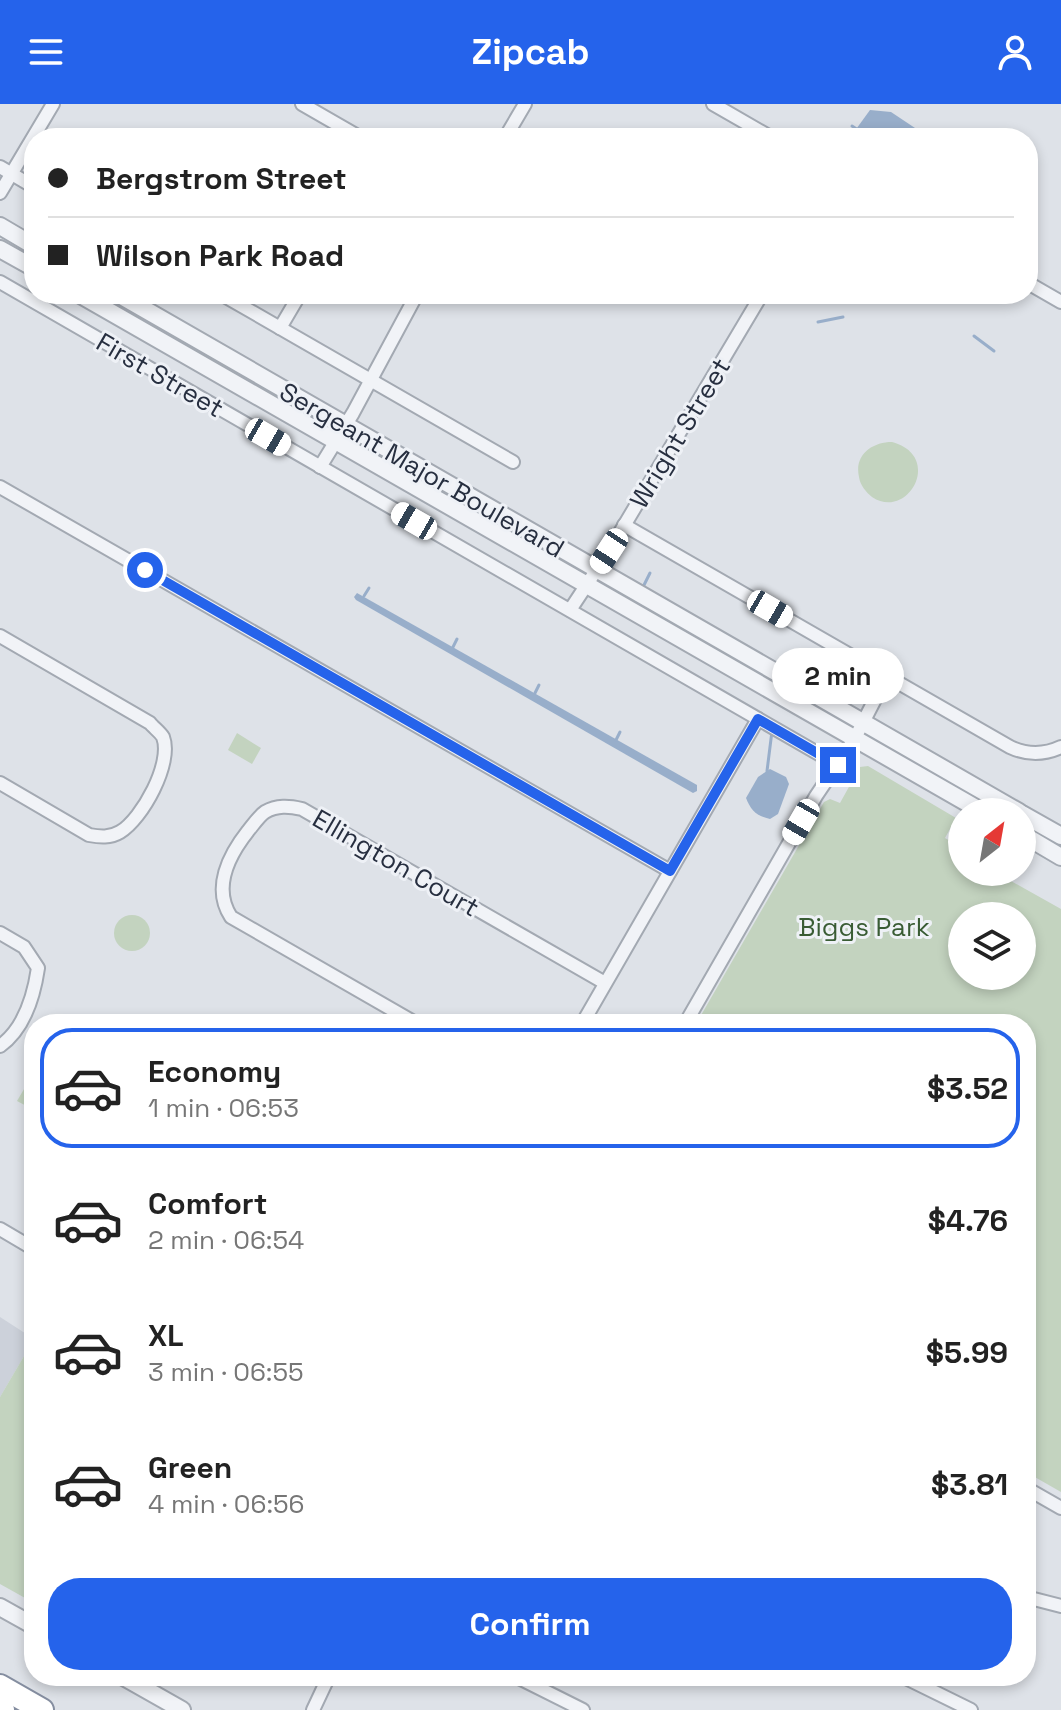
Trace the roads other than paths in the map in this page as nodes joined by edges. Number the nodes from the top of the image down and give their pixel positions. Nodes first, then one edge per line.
1 (53, 104) edge
2 (302, 104) edge
3 (525, 104) edge
4 (713, 104) edge
5 (36, 128) edge
6 (344, 128) edge
7 (511, 128) edge
8 (755, 128) edge
9 (24, 145) edge
10 (6, 170) edge
11 (24, 181) edge
12 (0, 193) edge
13 (0, 226) edge
14 (24, 240) edge
15 (0, 249) edge
16 (24, 262) edge
17 (0, 282) edge
18 (1038, 289) edge
19 (24, 296) edge
20 (1061, 302) edge
21 (38, 304) edge
22 (97, 304) edge
23 (135, 304) edge
24 (238, 304) edge
25 (294, 304) edge
26 (412, 304) edge
27 (756, 304) edge
28 (280, 328) junction
29 (371, 380) junction
30 (346, 425) junction
31 (337, 440) junction
32 (513, 462) dead end
33 (320, 467) junction
34 (0, 487) edge
35 (624, 525) junction
36 (596, 571) junction
37 (586, 586) junction
38 (570, 610) junction
39 (0, 636) edge
40 (887, 676) junction
41 (758, 719) junction
42 (858, 730) junction
43 (1061, 747) edge
44 (838, 765) junction
45 (0, 783) edge
46 (962, 798) edge
47 (991, 798) edge
48 (1036, 822) edge
49 (1061, 836) edge
50 (1036, 842) edge
51 (1061, 857) edge
52 (670, 871) junction
53 (0, 933) edge
54 (605, 983) junction
55 (24, 1014) edge
56 (400, 1014) edge
57 (588, 1014) edge
58 (691, 1014) edge
59 (24, 1015) edge
60 (0, 1046) edge
61 (0, 1229) edge
62 (24, 1243) edge
63 (1036, 1494) edge
64 (1061, 1508) edge
65 (1036, 1600) edge
66 (1061, 1606) edge
67 (0, 1607) edge
68 (24, 1620) edge
69 (0, 1686) edge
70 (140, 1686) edge
71 (324, 1686) edge
72 (535, 1686) edge
73 (918, 1686) edge
74 (42, 1710) edge
75 (182, 1710) edge
76 (313, 1710) edge
77 (583, 1710) edge
78 (971, 1710) edge

1 - 5 street
2 - 6 street
3 - 7 street
4 - 8 street
9 - 10 street
10 - 11 street
10 - 12 street
13 - 14 street
15 - 16 street
17 - 19 street, First Street
18 - 20 street
21 - 33 street, First Street
22 - 31 street, Sergeant Major Boulevard
23 - 30 street, Sergeant Major Boulevard
24 - 28 street
25 - 28 street
26 - 29 street
27 - 35 street, Wright Street
28 - 29 street
29 - 30 street
29 - 32 street
30 - 31 street
30 - 36 street, Sergeant Major Boulevard
31 - 33 street
31 - 37 street, Sergeant Major Boulevard
33 - 38 street, First Street
34 - 52 street
35 - 36 street, Wright Street
35 - 40 street
36 - 37 street, Wright Street
36 - 42 street, Sergeant Major Boulevard
37 - 38 street, Wright Street
37 - 42 street, Sergeant Major Boulevard
38 - 41 street, First Street
39 - 45 street
40 - 42 street
40 - 43 street
41 - 44 street, First Street
41 - 52 street
42 - 44 street
42 - 46 street, Sergeant Major Boulevard
42 - 47 street, Sergeant Major Boulevard
44 - 58 street
48 - 49 street, Sergeant Major Boulevard
50 - 51 street
52 - 54 street
53 - 55 street
54 - 56 street, Ellington Court
54 - 57 street
59 - 60 street
61 - 62 street
63 - 64 street
65 - 66 street
67 - 68 street
69 - 74 highway
70 - 75 street
71 - 76 street
72 - 77 street
73 - 78 street

